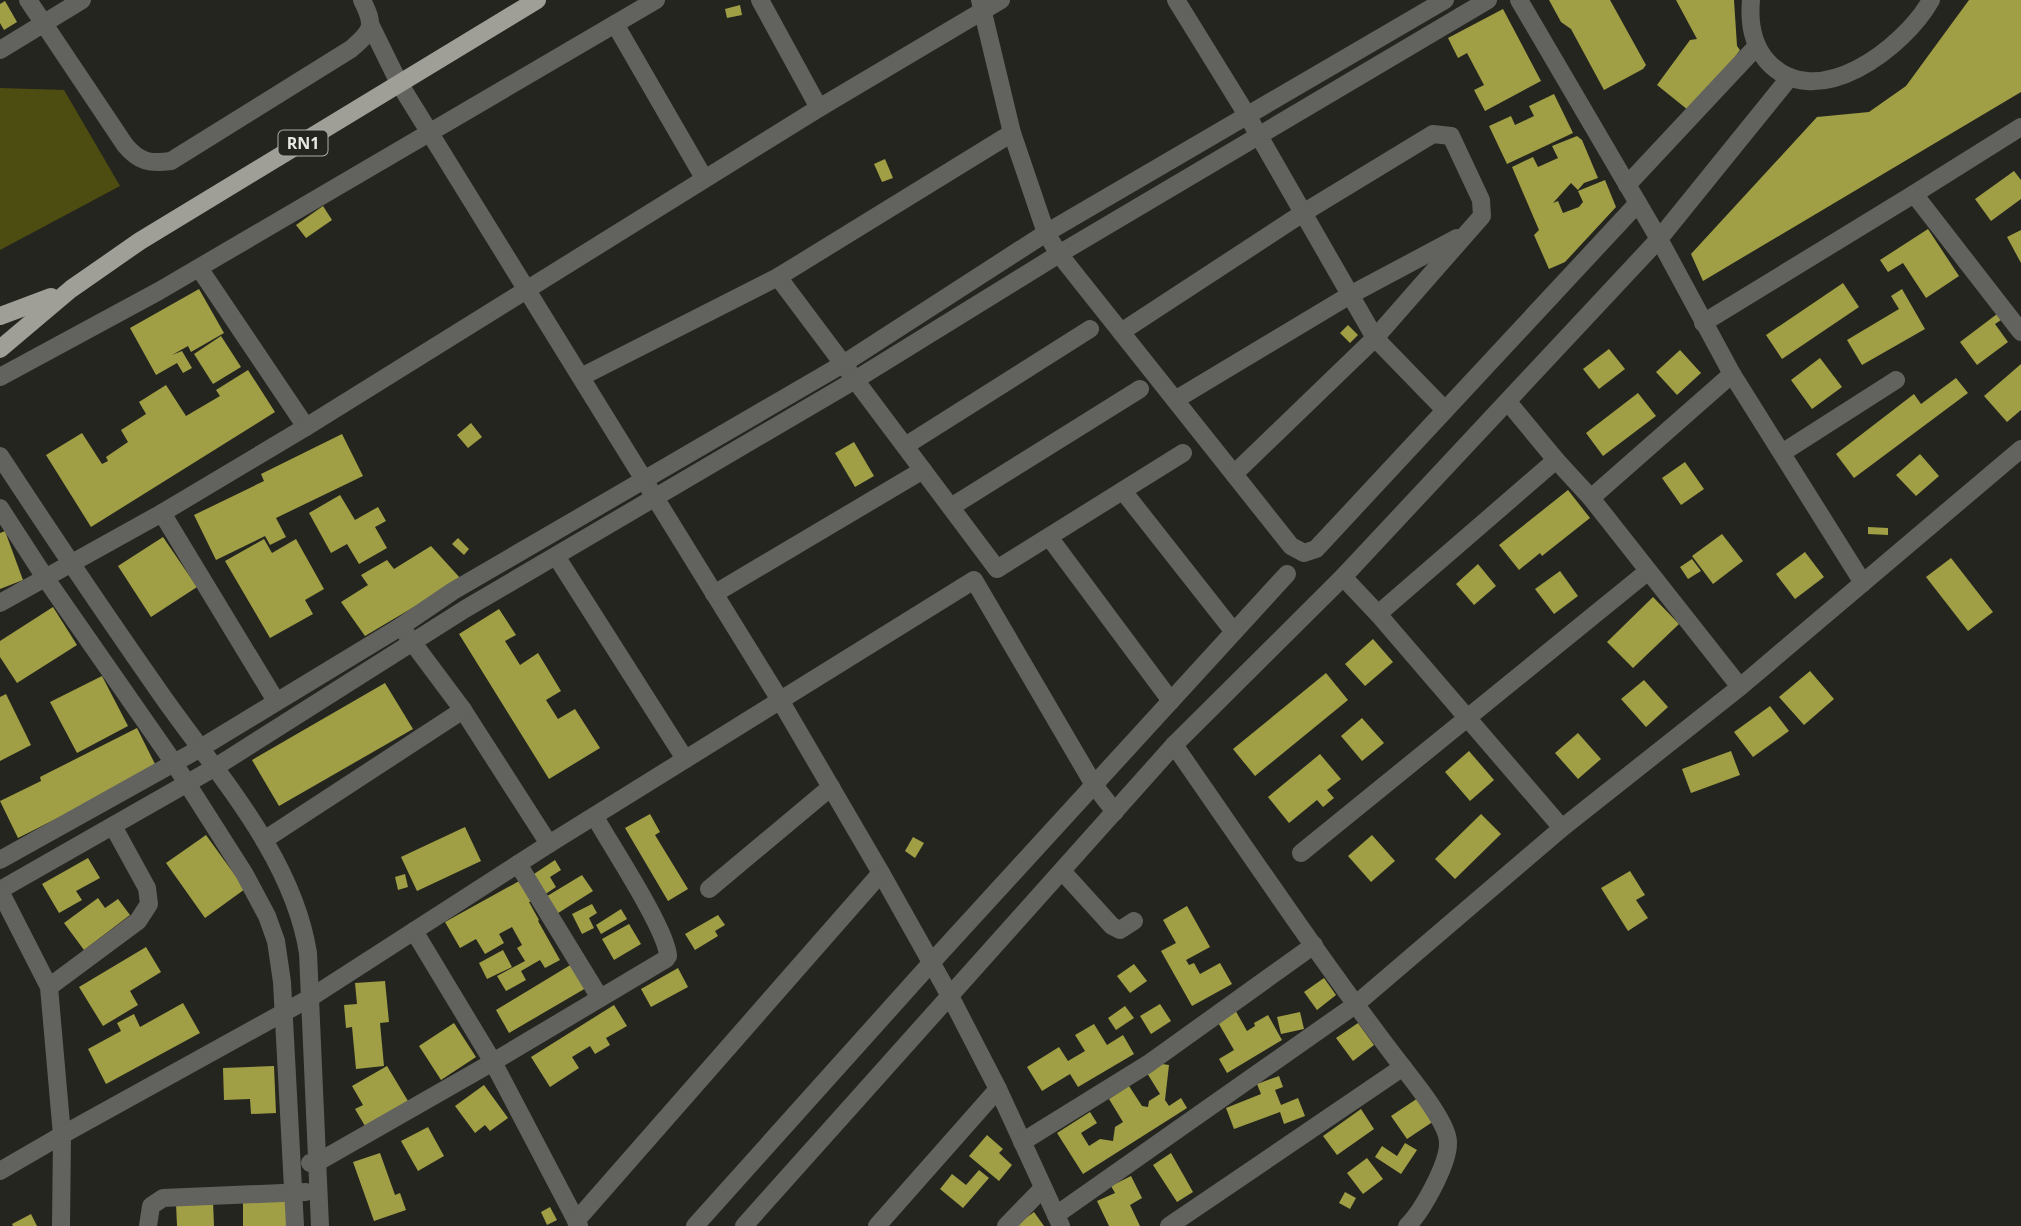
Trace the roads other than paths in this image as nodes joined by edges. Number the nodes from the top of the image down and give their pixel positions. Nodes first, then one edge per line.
1 (28, 0) edge
2 (82, 0) edge
3 (362, 0) edge
4 (537, 0) edge
5 (656, 0) edge
6 (760, 0) edge
7 (1001, 0) edge
8 (1176, 0) edge
9 (1445, 0) edge
10 (1488, 0) edge
11 (1519, 0) edge
12 (1751, 0) edge
13 (1931, 0) edge
14 (982, 6) edge
15 (44, 23) junction
16 (615, 24) junction
17 (372, 26) junction
18 (1757, 46) junction
19 (0, 50) edge
20 (1790, 77) junction
21 (399, 83) junction
22 (819, 108) junction
23 (1247, 116) junction
24 (2021, 127) edge
25 (430, 132) junction
26 (1012, 133) junction
27 (1259, 136) junction
28 (704, 178) junction
29 (1627, 185) junction
30 (1914, 194) junction
31 (1638, 203) junction
32 (1303, 213) junction
33 (1046, 233) junction
34 (1466, 234) junction
35 (1659, 239) junction
36 (1059, 254) junction
37 (199, 268) junction
38 (778, 277) junction
39 (71, 289) junction
40 (526, 289) junction
41 (1350, 295) junction
42 (0, 316) edge
43 (1703, 323) junction
44 (1090, 329) dead end
45 (1121, 332) junction
46 (2021, 332) edge
47 (1375, 338) junction
48 (0, 349) edge
49 (843, 364) junction
50 (1732, 374) junction
51 (0, 377) edge
52 (581, 377) junction
53 (855, 380) junction
54 (1896, 380) dead end
55 (1140, 389) dead end
56 (1175, 400) junction
57 (1508, 402) junction
58 (1446, 410) junction
59 (306, 427) junction
60 (905, 446) junction
61 (2021, 449) edge
62 (1183, 453) dead end
63 (1782, 453) junction
64 (0, 456) edge
65 (1556, 460) junction
66 (923, 470) junction
67 (1234, 474) junction
68 (644, 480) junction
69 (1123, 491) junction
70 (655, 498) junction
71 (1591, 498) junction
72 (951, 507) junction
73 (0, 508) edge
74 (162, 513) junction
75 (1049, 537) junction
76 (556, 556) junction
77 (71, 565) junction
78 (1647, 572) junction
79 (1287, 574) dead end
80 (1343, 577) junction
81 (46, 579) junction
82 (1863, 583) junction
83 (714, 594) junction
84 (0, 603) edge
85 (1378, 614) junction
86 (400, 627) junction
87 (1234, 632) junction
88 (413, 642) junction
89 (1740, 687) junction
90 (780, 700) junction
91 (276, 701) junction
92 (1171, 701) junction
93 (463, 710) junction
94 (1466, 719) junction
95 (1174, 745) junction
96 (199, 749) junction
97 (685, 759) junction
98 (174, 763) junction
99 (214, 768) junction
100 (187, 784) junction
101 (1094, 785) junction
102 (831, 787) junction
103 (1115, 812) junction
104 (595, 817) junction
105 (113, 826) junction
106 (1562, 828) junction
107 (264, 840) junction
108 (549, 844) junction
109 (1301, 853) dead end
110 (0, 860) edge
111 (518, 864) junction
112 (1062, 871) junction
113 (881, 873) junction
114 (709, 889) dead end
115 (0, 891) edge
116 (1134, 921) dead end
117 (414, 931) junction
118 (1314, 945) junction
119 (931, 963) junction
120 (49, 987) junction
121 (950, 996) junction
122 (310, 998) junction
123 (600, 998) junction
124 (1355, 1004) junction
125 (283, 1013) junction
126 (493, 1062) junction
127 (1403, 1067) junction
128 (998, 1089) junction
129 (62, 1135) junction
130 (1022, 1142) junction
131 (318, 1162) junction
132 (292, 1164) junction
133 (0, 1171) edge
134 (1043, 1188) junction
135 (318, 1192) junction
136 (294, 1193) junction
137 (1059, 1221) edge
138 (578, 1223) edge
139 (61, 1226) edge
140 (148, 1226) edge
141 (295, 1226) edge
142 (320, 1226) edge
143 (695, 1226) edge
144 (744, 1226) edge
145 (877, 1226) edge
146 (1006, 1226) edge
147 (1169, 1226) edge
148 (1407, 1226) edge

1 - 15 street
2 - 15 street
3 - 17 street
4 - 21 main road, RN1
5 - 16 street
6 - 22 street
7 - 14 street
8 - 23 street
9 - 23 street
10 - 27 street
11 - 29 street
12 - 18 street
13 - 20 street
14 - 22 street
14 - 26 street
15 - 17 street
15 - 19 street
16 - 25 street
16 - 28 street
17 - 21 street
18 - 20 street
18 - 29 street
20 - 35 street
21 - 25 street
21 - 39 main road, RN1
22 - 28 street
23 - 27 street
23 - 33 street
24 - 30 street
25 - 37 street
25 - 40 street
26 - 33 street
26 - 38 street
27 - 32 street
27 - 36 street
28 - 40 street
29 - 31 street
30 - 43 street
30 - 46 street
31 - 35 street
31 - 58 street
32 - 34 street
32 - 41 street
32 - 45 street
33 - 36 street
33 - 49 street
34 - 41 street
34 - 47 street
35 - 43 street
35 - 57 street
36 - 45 street
36 - 53 street
37 - 51 street
37 - 59 street
38 - 49 street
38 - 52 street
39 - 42 main road, RN1
39 - 48 main road, RN1
40 - 52 street
40 - 59 street
41 - 47 street
41 - 56 street
43 - 50 street
44 - 60 street
45 - 56 street
47 - 58 street
47 - 67 street
49 - 53 street
49 - 68 street
50 - 63 street
50 - 71 street
52 - 68 street
53 - 60 street
53 - 70 street
54 - 63 street
55 - 72 street
56 - 67 street
57 - 65 street
57 - 80 street
58 - 67 street
59 - 74 street
60 - 66 street
61 - 82 street
62 - 69 street
63 - 82 street
64 - 77 street
65 - 71 street
65 - 85 street
66 - 72 street
66 - 83 street
68 - 70 street
68 - 86 street
69 - 75 street
69 - 87 street
70 - 76 street
70 - 83 street
71 - 78 street
72 - 75 street
73 - 81 street
74 - 77 street
74 - 91 street
75 - 92 street
76 - 88 street
76 - 97 street
77 - 81 street
77 - 96 street
78 - 89 street
78 - 94 street
79 - 87 street
80 - 85 street
80 - 95 street
81 - 84 street
81 - 98 street
82 - 89 street
83 - 90 street
85 - 94 street
86 - 88 street
86 - 91 street
87 - 92 street
88 - 93 street
88 - 99 street
89 - 106 street
90 - 97 street
90 - 101 street
90 - 102 street
91 - 96 street
92 - 101 street
93 - 107 street
93 - 108 street
94 - 106 street
94 - 109 street
95 - 103 street
95 - 118 street
96 - 98 street
96 - 99 street
97 - 104 street
98 - 100 street
98 - 110 street
99 - 100 street
99 - 107 street
100 - 105 street
100 - 125 street
101 - 103 street
101 - 119 street
102 - 113 street
102 - 114 street
103 - 112 street
104 - 108 street
104 - 123 street
105 - 115 street
105 - 120 street
106 - 124 street
107 - 122 street
108 - 111 street
111 - 117 street
111 - 123 street
112 - 116 street
112 - 121 street
113 - 119 street
113 - 138 street
115 - 120 street
117 - 122 street
117 - 126 street
118 - 124 street
118 - 130 street
119 - 121 street
119 - 143 street
120 - 129 street
121 - 128 street
121 - 144 street
122 - 125 street
122 - 131 street
123 - 126 street
124 - 127 street
124 - 137 street
125 - 129 street
125 - 132 street
126 - 131 street
126 - 138 street
127 - 147 street
127 - 148 street
128 - 130 street
128 - 145 street
129 - 133 street
129 - 139 street
130 - 134 street
131 - 132 street
131 - 135 street
132 - 136 street
134 - 137 street
134 - 146 street
135 - 136 street
135 - 142 street
136 - 140 street
136 - 141 street

